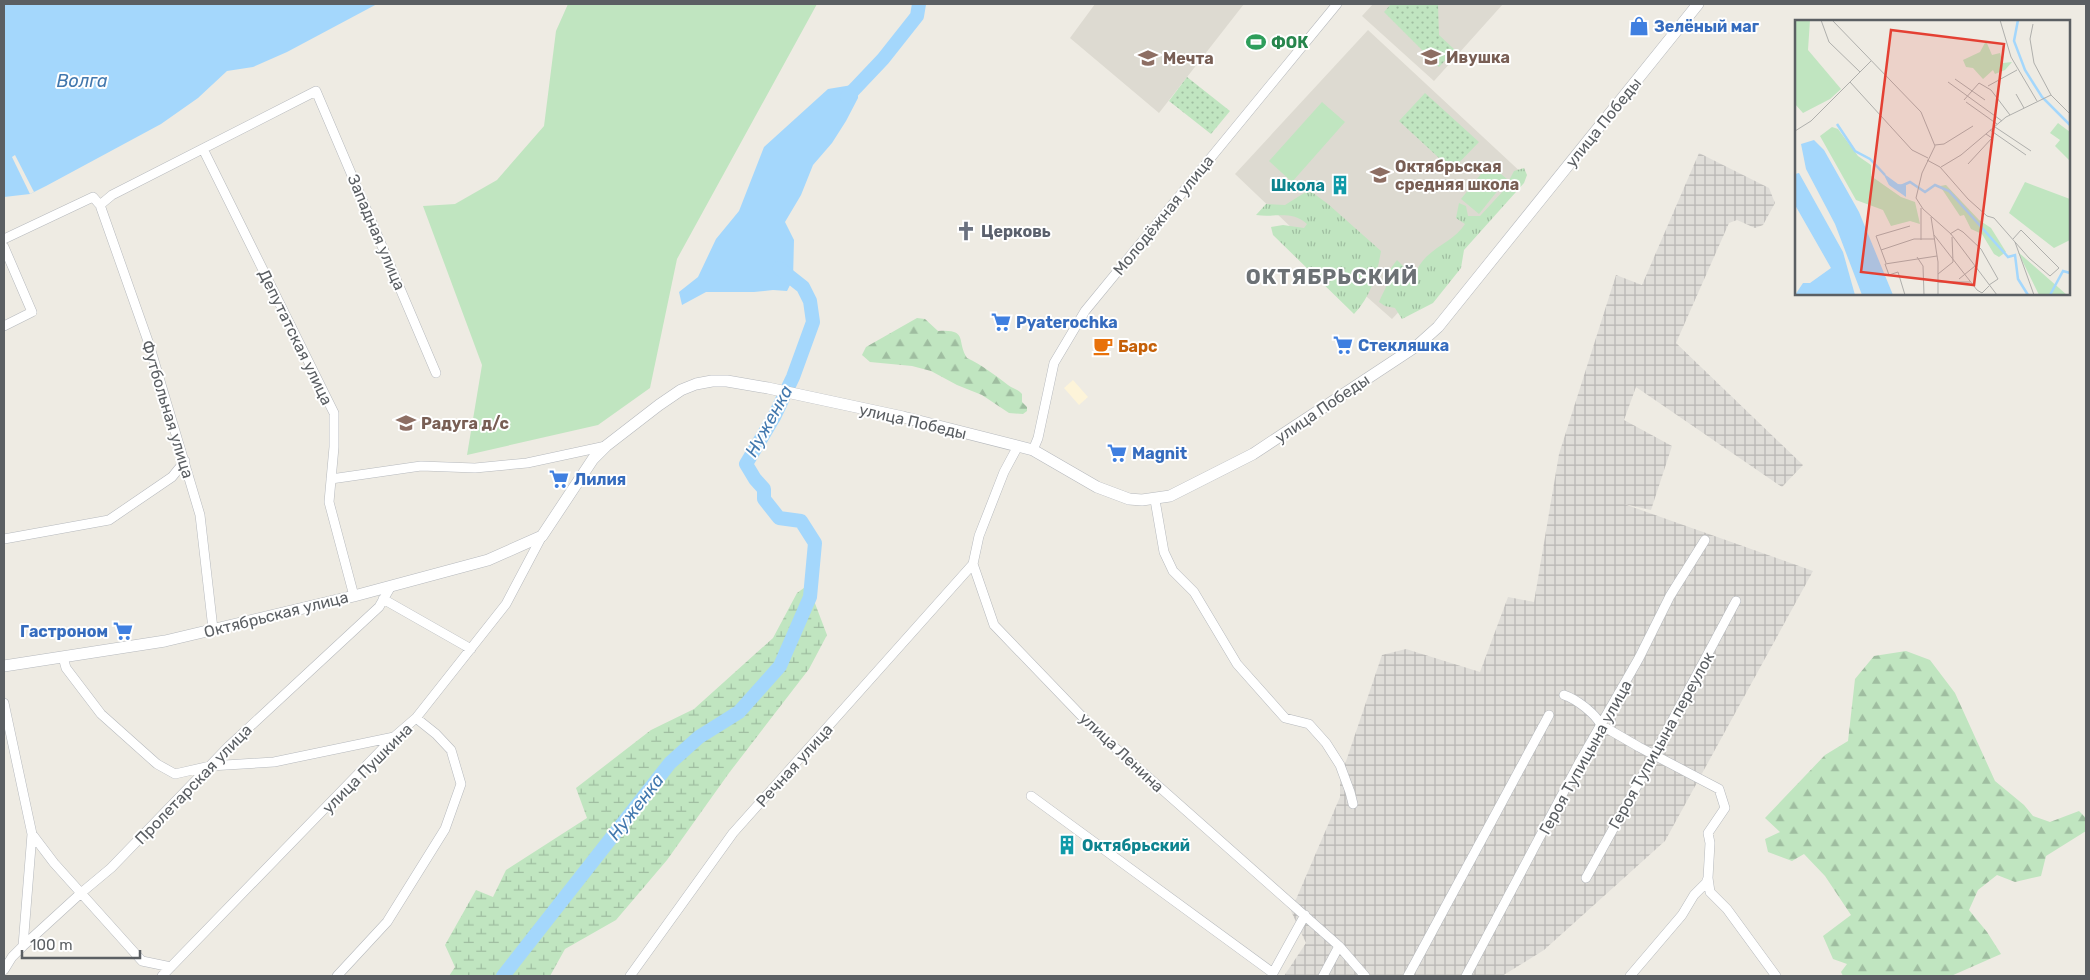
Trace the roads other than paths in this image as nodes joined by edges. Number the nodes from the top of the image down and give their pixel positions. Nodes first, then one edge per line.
1 (1337, 4) edge
2 (1698, 4) edge
3 (203, 149) junction
4 (100, 205) junction
5 (4, 239) edge
6 (4, 247) edge
7 (4, 326) edge
8 (436, 373) dead end
9 (606, 446) junction
10 (1018, 446) junction
11 (1033, 450) junction
12 (185, 461) junction
13 (331, 479) junction
14 (1155, 500) junction
15 (542, 536) junction
16 (4, 539) edge
17 (1705, 540) dead end
18 (973, 564) junction
19 (391, 586) junction
20 (354, 596) junction
21 (383, 599) junction
22 (1736, 601) dead end
23 (213, 629) junction
24 (470, 648) junction
25 (63, 657) junction
26 (4, 666) edge
27 (1564, 695) dead end
28 (4, 703) edge
29 (1549, 715) dead end
30 (416, 718) junction
31 (1601, 725) junction
32 (394, 737) junction
33 (1654, 755) junction
34 (209, 766) junction
35 (1030, 796) dead end
36 (1353, 804) dead end
37 (32, 834) junction
38 (1586, 878) dead end
39 (1708, 878) junction
40 (81, 893) junction
41 (1305, 916) junction
42 (23, 946) junction
43 (1340, 946) junction
44 (171, 967) junction
45 (4, 970) edge
46 (162, 976) edge
47 (337, 976) edge
48 (630, 976) edge
49 (1323, 976) edge
50 (1364, 976) edge
51 (1408, 976) edge
52 (1466, 976) edge
53 (1630, 976) edge
54 (1776, 976) edge

1 - 11 street, Молодёжная улица
2 - 14 street, улица Победы
3 - 4 street
3 - 8 street, Западная улица
3 - 13 street, Депутатская улица
4 - 5 street, Футбольная улица
4 - 12 street, Футбольная улица
6 - 7 street
9 - 10 street, улица Победы
9 - 13 street
9 - 15 street, улица Победы
10 - 11 street, улица Победы
10 - 18 street
11 - 14 street, улица Победы
12 - 16 street
12 - 23 street, Футбольная улица
13 - 20 street, Депутатская улица
14 - 36 street
15 - 19 street, Октябрьская улица
15 - 24 street, улица Пушкина
17 - 31 street, Героя Тупицына улица
18 - 41 street, улица Ленина
18 - 48 street, Речная улица
19 - 20 street, Октябрьская улица
19 - 21 street, Пролетарская улица
20 - 23 street, Октябрьская улица
21 - 24 street
21 - 34 street, Пролетарская улица
22 - 33 street, Героя Тупицына переулок
23 - 25 street, Октябрьская улица
24 - 30 street, улица Пушкина
25 - 26 street, Октябрьская улица
25 - 34 street
27 - 31 street
28 - 37 street
29 - 51 street
30 - 32 street, улица Пушкина
30 - 47 street
31 - 33 street
31 - 52 street, Героя Тупицына улица
32 - 34 street
32 - 44 street, улица Пушкина
33 - 38 street, Героя Тупицына переулок
33 - 39 street
34 - 40 street, Пролетарская улица
35 - 41 street
37 - 40 street
37 - 42 street
39 - 53 street
39 - 54 street
40 - 42 street, Пролетарская улица
40 - 44 street
41 - 43 street, улица Ленина
42 - 45 street, Пролетарская улица
43 - 49 street
43 - 50 street, улица Ленина
44 - 46 street, улица Пушкина

